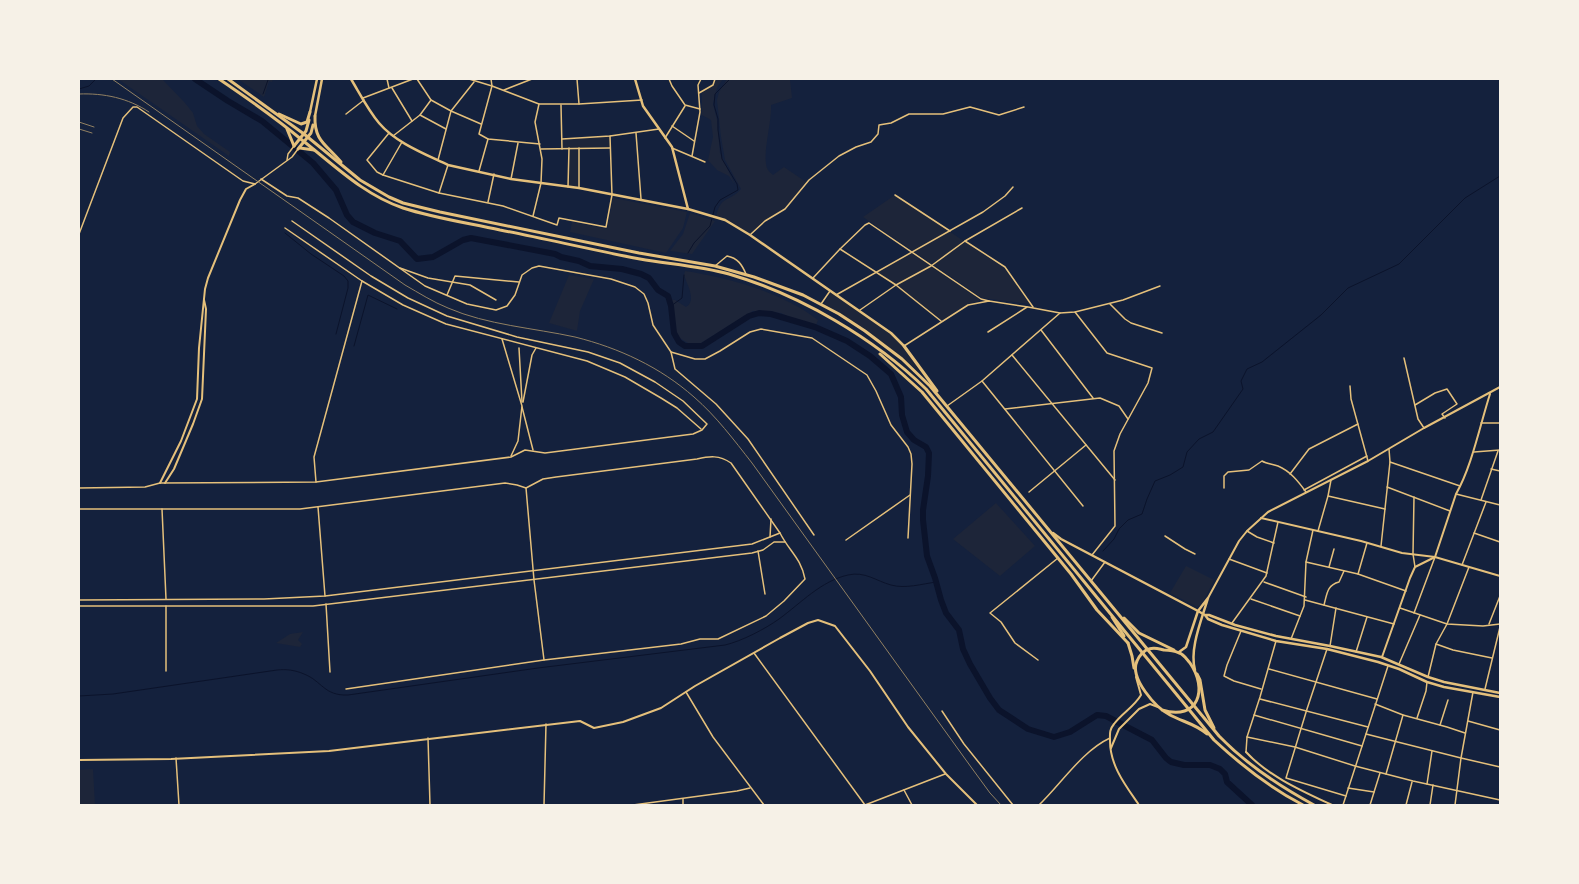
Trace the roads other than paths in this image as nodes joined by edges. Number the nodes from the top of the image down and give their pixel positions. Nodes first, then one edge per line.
1 (219, 79) edge
2 (228, 79) edge
3 (317, 79) edge
4 (322, 79) edge
5 (351, 79) edge
6 (388, 79) edge
7 (413, 79) edge
8 (417, 79) edge
9 (469, 79) edge
10 (491, 79) edge
11 (532, 79) edge
12 (577, 79) edge
13 (635, 79) edge
14 (670, 79) edge
15 (701, 79) edge
16 (715, 79) edge
17 (474, 81) junction
18 (492, 86) junction
19 (392, 87) junction
20 (389, 88) junction
21 (504, 90) junction
22 (699, 93) junction
23 (364, 99) junction
24 (431, 100) junction
25 (642, 100) junction
26 (539, 104) junction
27 (579, 104) junction
28 (561, 105) junction
29 (685, 105) junction
30 (1024, 107) dead end
31 (700, 109) junction
32 (274, 111) junction
33 (310, 112) junction
34 (451, 112) junction
35 (346, 114) dead end
36 (420, 115) junction
37 (315, 116) junction
38 (412, 121) junction
39 (482, 124) junction
40 (672, 126) junction
41 (286, 128) junction
42 (659, 129) junction
43 (446, 130) junction
44 (389, 133) junction
45 (636, 133) junction
46 (304, 134) junction
47 (393, 136) junction
48 (610, 136) junction
49 (308, 137) junction
50 (300, 138) junction
51 (562, 138) junction
52 (666, 138) junction
53 (488, 139) junction
54 (695, 141) junction
55 (305, 142) junction
56 (402, 142) junction
57 (518, 143) junction
58 (540, 144) junction
59 (294, 146) junction
60 (672, 147) junction
61 (569, 148) junction
62 (579, 148) junction
63 (610, 148) junction
64 (298, 149) junction
65 (541, 149) junction
66 (562, 149) junction
67 (316, 151) junction
68 (692, 156) junction
69 (287, 160) junction
70 (438, 160) junction
71 (706, 162) dead end
72 (448, 165) junction
73 (346, 168) junction
74 (479, 171) junction
75 (494, 174) junction
76 (383, 175) junction
77 (261, 178) junction
78 (511, 179) junction
79 (541, 183) junction
80 (255, 184) junction
81 (568, 186) junction
82 (1013, 187) dead end
83 (579, 188) junction
84 (440, 193) junction
85 (612, 195) junction
86 (895, 195) dead end
87 (641, 201) junction
88 (488, 203) junction
89 (1022, 208) dead end
90 (688, 209) junction
91 (533, 216) junction
92 (292, 221) dead end
93 (285, 228) dead end
94 (950, 231) junction
95 (79, 234) edge
96 (750, 235) junction
97 (965, 241) junction
98 (840, 249) junction
99 (912, 251) junction
100 (715, 266) junction
101 (931, 266) junction
102 (396, 267) junction
103 (876, 272) junction
104 (746, 274) junction
105 (813, 278) junction
106 (362, 281) junction
107 (452, 282) junction
108 (519, 282) junction
109 (896, 286) junction
110 (1160, 286) dead end
111 (830, 291) junction
112 (447, 295) junction
113 (836, 295) junction
114 (204, 299) junction
115 (496, 300) dead end
116 (989, 301) junction
117 (821, 304) junction
118 (1110, 304) junction
119 (1028, 307) junction
120 (1034, 308) junction
121 (858, 311) junction
122 (1075, 312) junction
123 (1060, 313) junction
124 (941, 322) junction
125 (1041, 330) junction
126 (988, 332) dead end
127 (1162, 333) dead end
128 (860, 337) junction
129 (502, 339) junction
130 (904, 346) junction
131 (519, 348) dead end
132 (536, 348) junction
133 (671, 352) junction
134 (1012, 355) junction
135 (1404, 358) dead end
136 (982, 381) junction
137 (1350, 386) dead end
138 (1500, 387) edge
139 (1489, 393) junction
140 (1093, 398) junction
141 (1052, 404) junction
142 (1415, 405) junction
143 (1455, 405) junction
144 (522, 406) junction
145 (947, 406) junction
146 (1005, 409) junction
147 (1458, 410) junction
148 (1445, 418) junction
149 (1128, 419) junction
150 (1481, 423) junction
151 (1500, 423) edge
152 (1358, 424) junction
153 (1424, 428) junction
154 (702, 430) junction
155 (1086, 445) junction
156 (1389, 448) junction
157 (1499, 450) edge
158 (533, 451) junction
159 (1472, 452) junction
160 (511, 456) junction
161 (1367, 456) junction
162 (1368, 461) junction
163 (1390, 462) junction
164 (1491, 469) junction
165 (1055, 471) junction
166 (1500, 471) edge
167 (1290, 474) junction
168 (1115, 480) junction
169 (1331, 480) junction
170 (316, 482) junction
171 (160, 483) junction
172 (165, 483) junction
173 (1460, 486) junction
174 (1387, 487) junction
175 (79, 488) edge
176 (526, 488) junction
177 (1224, 488) dead end
178 (1304, 490) junction
179 (1029, 492) dead end
180 (1306, 492) junction
181 (1456, 494) junction
182 (910, 495) junction
183 (1328, 496) junction
184 (1414, 497) junction
185 (1481, 500) junction
186 (1486, 502) junction
187 (1500, 505) edge
188 (1084, 506) dead end
189 (318, 507) junction
190 (79, 509) edge
191 (162, 509) junction
192 (1385, 509) junction
193 (1450, 511) junction
194 (1261, 518) junction
195 (771, 519) junction
196 (1278, 522) junction
197 (1313, 530) junction
198 (1247, 531) junction
199 (1318, 531) junction
200 (1050, 532) junction
201 (780, 533) junction
202 (1474, 533) junction
203 (814, 535) dead end
204 (1165, 536) dead end
205 (770, 537) junction
206 (908, 538) dead end
207 (846, 540) dead end
208 (785, 542) junction
209 (1274, 542) junction
210 (1367, 542) junction
211 (1500, 542) edge
212 (1381, 546) junction
213 (1334, 549) dead end
214 (758, 551) junction
215 (1195, 554) dead end
216 (1413, 554) junction
217 (1092, 555) junction
218 (1435, 557) junction
219 (1058, 558) junction
220 (1229, 559) junction
221 (1105, 562) junction
222 (1306, 562) junction
223 (1462, 565) junction
224 (1329, 567) junction
225 (1415, 567) junction
226 (1469, 567) junction
227 (534, 571) junction
228 (1344, 571) junction
229 (1267, 573) junction
230 (1358, 574) junction
231 (1500, 576) edge
232 (534, 580) junction
233 (1091, 581) junction
234 (1264, 582) junction
235 (1406, 591) junction
236 (765, 594) dead end
237 (325, 596) junction
238 (1500, 596) edge
239 (1208, 598) junction
240 (166, 599) junction
241 (1250, 599) junction
242 (1305, 599) junction
243 (79, 600) edge
244 (1107, 601) junction
245 (326, 604) junction
246 (1103, 604) junction
247 (1324, 605) junction
248 (79, 606) edge
249 (166, 606) junction
250 (1336, 608) junction
251 (1400, 608) junction
252 (1198, 612) junction
253 (1414, 613) junction
254 (1204, 615) junction
255 (1420, 615) junction
256 (1300, 616) junction
257 (1367, 617) junction
258 (1232, 623) junction
259 (1394, 624) junction
260 (1447, 624) junction
261 (1500, 624) edge
262 (1489, 625) junction
263 (1500, 627) edge
264 (1241, 631) junction
265 (1291, 639) junction
266 (1276, 641) junction
267 (1128, 643) junction
268 (1436, 644) junction
269 (1330, 646) junction
270 (1147, 649) junction
271 (1327, 649) junction
272 (1179, 652) junction
273 (1356, 652) junction
274 (754, 653) junction
275 (1143, 653) junction
276 (1382, 657) junction
277 (1492, 658) junction
278 (1386, 659) junction
279 (544, 660) junction
280 (1038, 660) dead end
281 (1384, 664) junction
282 (1399, 664) junction
283 (1388, 666) junction
284 (1269, 669) junction
285 (166, 671) dead end
286 (330, 672) dead end
287 (1196, 672) junction
288 (1136, 676) junction
289 (1428, 677) junction
290 (1316, 682) junction
291 (1427, 682) junction
292 (346, 689) dead end
293 (1484, 689) junction
294 (1262, 690) junction
295 (686, 692) junction
296 (1473, 692) junction
297 (1500, 693) edge
298 (1500, 697) edge
299 (1260, 699) junction
300 (1377, 699) junction
301 (1448, 700) dead end
302 (1375, 704) junction
303 (1194, 706) junction
304 (1162, 710) junction
305 (1189, 710) junction
306 (942, 711) dead end
307 (1306, 711) junction
308 (1254, 715) junction
309 (1403, 715) junction
310 (1417, 719) junction
311 (1468, 721) junction
312 (546, 724) junction
313 (1440, 725) junction
314 (1368, 727) junction
315 (1301, 728) junction
316 (1500, 730) edge
317 (1366, 734) junction
318 (1465, 734) junction
319 (1219, 736) junction
320 (1246, 737) junction
321 (428, 738) junction
322 (1110, 738) junction
323 (1214, 740) junction
324 (1396, 742) junction
325 (1362, 746) junction
326 (1295, 747) junction
327 (1110, 749) junction
328 (1432, 751) junction
329 (1246, 752) joint
330 (176, 758) junction
331 (1461, 758) junction
332 (79, 760) edge
333 (1355, 766) junction
334 (1500, 767) edge
335 (1380, 773) junction
336 (946, 774) junction
337 (1386, 774) junction
338 (1413, 781) junction
339 (1427, 784) junction
340 (1433, 785) junction
341 (750, 788) junction
342 (1348, 788) junction
343 (904, 790) junction
344 (1456, 790) junction
345 (1374, 792) junction
346 (1346, 796) junction
347 (684, 799) junction
348 (1500, 800) edge
349 (1371, 804) edge
350 (179, 805) edge
351 (430, 805) edge
352 (544, 805) edge
353 (633, 805) edge
354 (683, 805) edge
355 (764, 805) edge
356 (865, 805) edge
357 (912, 805) edge
358 (977, 805) edge
359 (1013, 805) edge
360 (1039, 805) edge
361 (1139, 805) edge
362 (1303, 805) edge
363 (1314, 805) edge
364 (1332, 805) edge
365 (1343, 805) edge
366 (1374, 805) edge
367 (1406, 805) edge
368 (1430, 805) edge
369 (1455, 805) edge

1 - 41 main road
2 - 32 main road
3 - 33 main road
4 - 37 main road
5 - 23 main road
6 - 20 street
7 - 19 street
8 - 24 street
9 - 17 street
10 - 18 street
11 - 21 street
12 - 27 street
13 - 25 main road
14 - 29 street
15 - 22 street
16 - 22 street
17 - 18 street
17 - 34 street
18 - 21 street
18 - 39 street
19 - 20 street
19 - 38 street
20 - 23 street
21 - 26 street
22 - 31 street
23 - 35 street
23 - 44 main road
24 - 34 street
24 - 36 street
25 - 27 street
25 - 42 main road
26 - 28 street
26 - 58 street
27 - 28 street
28 - 51 street
29 - 31 street
29 - 40 street
30 - 96 street
31 - 54 street
32 - 33 main road
32 - 46 main road
33 - 46 main road
34 - 39 street
34 - 43 street
36 - 38 street
36 - 43 street
37 - 49 main road
37 - 73 main road
38 - 47 street
39 - 53 street
40 - 52 street
40 - 54 street
41 - 50 main road
41 - 59 main road
42 - 45 street
42 - 52 main road
43 - 70 street
44 - 47 main road
44 - 76 street
45 - 48 street
45 - 87 street
46 - 49 main road
46 - 50 main road
47 - 56 main road
48 - 51 street
48 - 63 street
49 - 55 main road
49 - 73 main road
50 - 55 main road
50 - 59 main road
51 - 66 street
52 - 60 main road
53 - 57 street
53 - 74 street
54 - 68 street
55 - 64 main road
55 - 67 main road
56 - 70 main road
56 - 76 street
57 - 58 street
57 - 78 street
58 - 65 street
59 - 69 street
60 - 68 street
60 - 90 main road
61 - 62 street
61 - 66 street
61 - 81 street
62 - 63 street
62 - 83 street
63 - 85 street
64 - 67 main road
64 - 69 street
65 - 66 street
65 - 79 street
67 - 128 main road
68 - 71 street
69 - 77 street
70 - 72 main road
72 - 74 main road
72 - 84 street
73 - 100 main road
74 - 75 main road
75 - 78 main road
75 - 88 street
76 - 84 street
77 - 80 street
77 - 102 street
78 - 79 main road
79 - 81 main road
79 - 91 street
80 - 95 street
80 - 114 street
81 - 83 main road
82 - 94 street
83 - 85 main road
84 - 88 street
85 - 87 main road
85 - 91 street
86 - 94 street
87 - 90 main road
88 - 91 street
89 - 97 street
90 - 96 main road
92 - 154 street
93 - 106 street
94 - 99 street
96 - 105 main road
97 - 101 street
97 - 120 street
98 - 99 street
98 - 103 street
98 - 105 street
99 - 101 street
99 - 103 street
100 - 104 main road
100 - 104 street
101 - 109 street
101 - 116 street
102 - 107 street
102 - 112 street
103 - 109 street
103 - 113 street
104 - 117 main road
105 - 111 main road
106 - 129 street
106 - 170 street
107 - 108 street
107 - 112 street
107 - 115 street
108 - 112 street
108 - 133 street
109 - 121 street
109 - 124 street
110 - 118 street
111 - 113 main road
111 - 117 street
113 - 121 main road
114 - 171 street
114 - 172 street
116 - 119 street
116 - 124 street
117 - 145 main road
118 - 122 street
118 - 127 street
119 - 120 street
119 - 126 street
120 - 123 street
121 - 130 main road
122 - 123 street
122 - 149 street
123 - 125 street
124 - 130 street
125 - 134 street
125 - 140 street
128 - 219 main road
128 - 246 main road
129 - 132 street
129 - 144 street
130 - 145 main road
131 - 144 street
132 - 144 street
132 - 154 street
133 - 182 street
133 - 203 street
134 - 136 street
134 - 141 street
135 - 142 street
136 - 145 street
136 - 146 street
137 - 152 street
138 - 139 street
139 - 147 street
139 - 150 street
140 - 141 street
140 - 149 street
141 - 146 street
141 - 155 street
142 - 143 street
142 - 153 street
143 - 147 street
143 - 148 street
144 - 158 street
144 - 160 street
145 - 200 main road
146 - 165 street
147 - 148 street
148 - 153 street
149 - 168 street
150 - 151 street
150 - 159 street
152 - 161 street
152 - 167 street
153 - 156 street
154 - 158 street
155 - 165 street
155 - 168 street
156 - 162 street
156 - 163 street
157 - 159 street
157 - 164 street
158 - 160 street
159 - 173 street
160 - 170 street
161 - 162 street
161 - 178 street
162 - 169 street
163 - 173 street
163 - 174 street
164 - 166 street
164 - 185 street
165 - 179 street
165 - 188 street
167 - 177 street
167 - 178 street
168 - 217 street
169 - 180 street
169 - 183 street
170 - 172 street
171 - 172 street
171 - 175 street
173 - 181 street
174 - 184 street
174 - 192 street
176 - 189 street
176 - 195 street
176 - 227 street
178 - 180 street
180 - 194 street
181 - 185 street
181 - 193 street
182 - 206 street
182 - 207 street
183 - 192 street
183 - 199 street
184 - 193 street
184 - 216 street
185 - 186 street
186 - 187 street
186 - 202 street
189 - 191 street
189 - 237 street
190 - 191 street
191 - 240 street
192 - 212 street
193 - 218 street
194 - 196 street
194 - 198 street
195 - 201 street
195 - 205 street
196 - 197 street
196 - 209 street
197 - 199 street
197 - 222 street
198 - 209 street
198 - 220 street
199 - 210 street
200 - 217 main road
200 - 233 main road
201 - 205 street
201 - 208 street
202 - 211 street
202 - 223 street
204 - 215 street
205 - 227 street
208 - 214 street
208 - 279 street
209 - 229 street
210 - 212 street
210 - 230 street
212 - 216 street
213 - 224 street
214 - 232 street
214 - 236 street
216 - 218 street
216 - 225 street
217 - 221 main road
218 - 223 street
218 - 225 street
218 - 253 street
219 - 267 main road
219 - 280 street
220 - 229 street
220 - 239 street
221 - 233 street
221 - 252 main road
222 - 224 street
222 - 242 street
223 - 226 street
224 - 228 street
225 - 235 street
226 - 231 street
226 - 260 street
227 - 232 street
227 - 237 street
228 - 230 street
228 - 247 street
229 - 234 street
230 - 235 street
232 - 245 street
232 - 279 street
233 - 244 main road
234 - 241 street
234 - 242 street
235 - 251 street
237 - 240 street
238 - 262 street
239 - 252 main road
239 - 254 main road
240 - 243 street
241 - 256 street
241 - 258 street
242 - 247 street
242 - 256 street
244 - 270 main road
244 - 272 main road
245 - 249 street
245 - 286 street
246 - 267 main road
246 - 275 main road
247 - 250 street
248 - 249 street
249 - 285 street
250 - 257 street
250 - 269 street
251 - 253 street
251 - 259 street
252 - 254 main road
252 - 272 main road
253 - 255 street
254 - 258 main road
254 - 264 main road
254 - 287 main road
255 - 260 street
255 - 282 street
256 - 265 street
257 - 259 street
257 - 273 street
258 - 265 main road
259 - 276 street
260 - 262 street
260 - 268 street
261 - 262 street
263 - 277 street
264 - 266 main road
264 - 294 street
265 - 269 main road
266 - 271 main road
266 - 284 street
267 - 288 main road
268 - 277 street
268 - 289 street
269 - 273 main road
270 - 272 main road
270 - 275 main road
270 - 303 main road
271 - 281 main road
271 - 290 street
272 - 287 main road
273 - 276 main road
274 - 295 street
274 - 336 street
274 - 356 street
275 - 288 main road
275 - 305 main road
276 - 278 main road
277 - 293 street
278 - 281 main road
278 - 282 main road
279 - 292 street
281 - 283 main road
282 - 289 main road
283 - 291 main road
283 - 300 street
284 - 290 street
284 - 294 street
287 - 303 main road
287 - 319 main road
288 - 304 main road
288 - 322 street
289 - 293 main road
290 - 300 street
290 - 307 street
291 - 296 main road
291 - 310 street
293 - 297 main road
294 - 299 street
295 - 312 street
295 - 341 street
296 - 298 main road
296 - 311 street
299 - 307 street
299 - 308 street
300 - 302 street
301 - 313 street
302 - 309 street
302 - 314 street
303 - 305 main road
303 - 319 main road
304 - 305 main road
304 - 323 main road
304 - 327 street
305 - 323 main road
306 - 359 street
307 - 314 street
307 - 315 street
308 - 315 street
308 - 320 street
309 - 310 street
309 - 324 street
310 - 313 street
311 - 316 street
311 - 318 street
312 - 321 street
312 - 352 street
313 - 318 street
314 - 317 street
315 - 325 street
315 - 326 street
317 - 324 street
317 - 325 street
318 - 331 street
319 - 363 main road
320 - 326 street
320 - 329 street
321 - 330 street
321 - 351 street
322 - 327 street
322 - 360 street
323 - 362 main road
324 - 328 street
324 - 337 street
325 - 333 street
326 - 333 street
326 - 346 street
327 - 361 street
328 - 331 street
328 - 339 street
329 - 364 street
330 - 332 street
330 - 350 street
331 - 334 street
331 - 344 street
333 - 335 street
333 - 342 street
335 - 337 street
335 - 345 street
336 - 343 street
336 - 358 street
337 - 338 street
338 - 339 street
338 - 367 street
339 - 340 street
340 - 344 street
340 - 368 street
341 - 347 street
341 - 355 street
342 - 345 street
342 - 346 street
343 - 356 street
343 - 357 street
344 - 348 street
344 - 369 street
345 - 349 street
346 - 365 street
347 - 353 street
347 - 354 street
349 - 366 street

